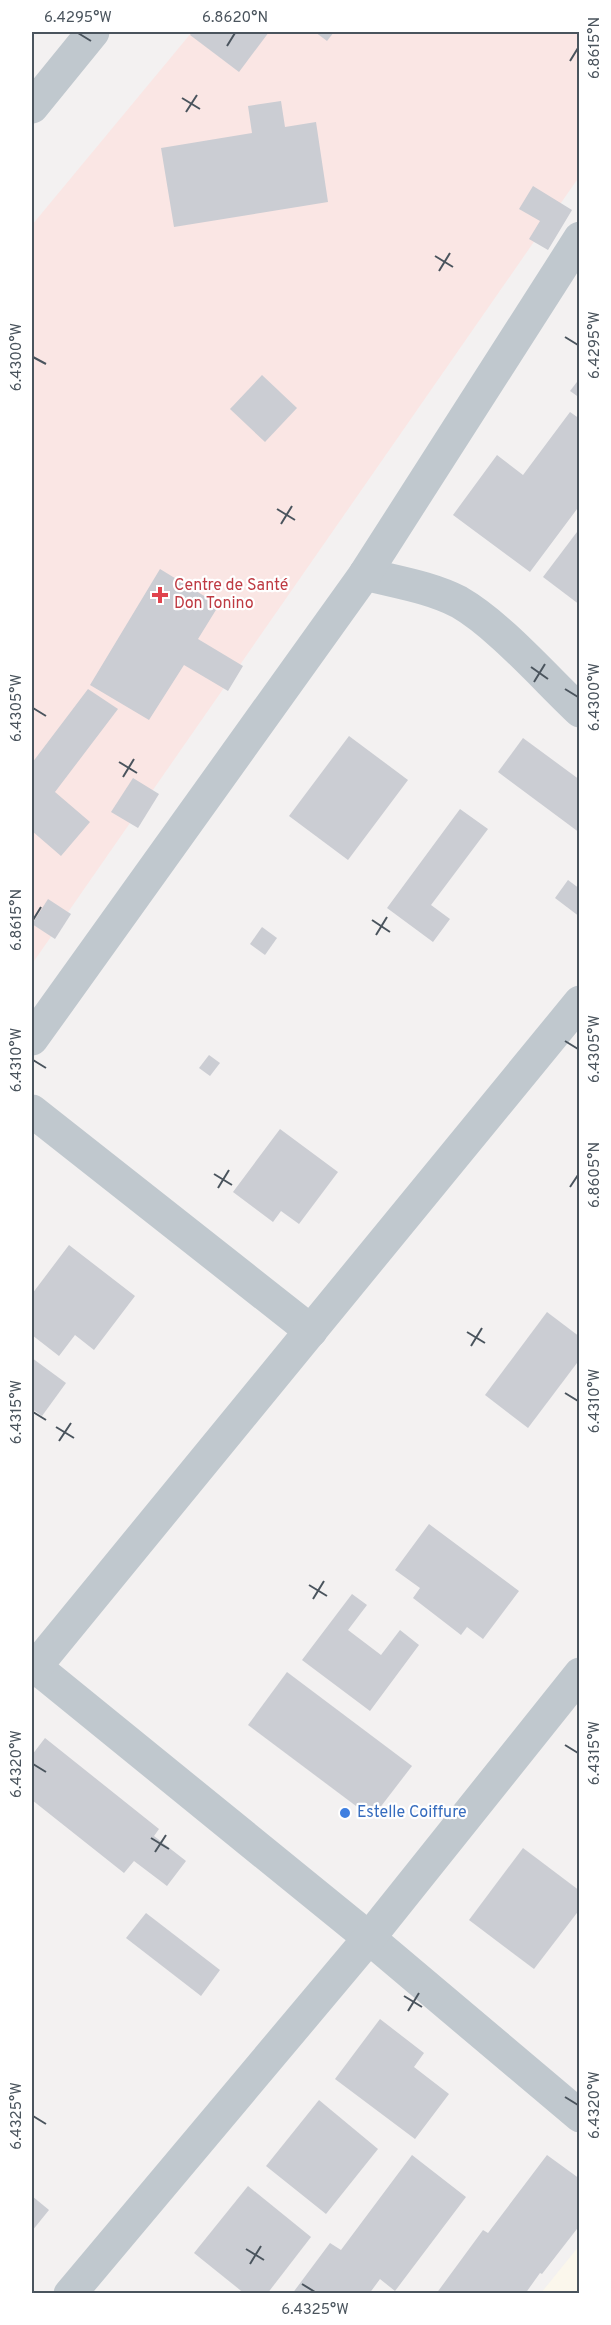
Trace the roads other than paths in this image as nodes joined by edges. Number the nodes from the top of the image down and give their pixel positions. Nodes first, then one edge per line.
1 (93, 32) edge
2 (32, 106) edge
3 (579, 238) edge
4 (365, 574) junction
5 (579, 711) edge
6 (579, 1002) edge
7 (32, 1039) edge
8 (32, 1111) edge
9 (311, 1331) junction
10 (33, 1667) edge
11 (579, 1674) edge
12 (369, 1938) junction
13 (579, 2116) edge
14 (70, 2294) edge

1 - 2 street
3 - 4 street
4 - 5 street
4 - 7 street
6 - 9 street
8 - 9 street
9 - 10 street
10 - 12 street
11 - 12 street
12 - 13 street
12 - 14 street

